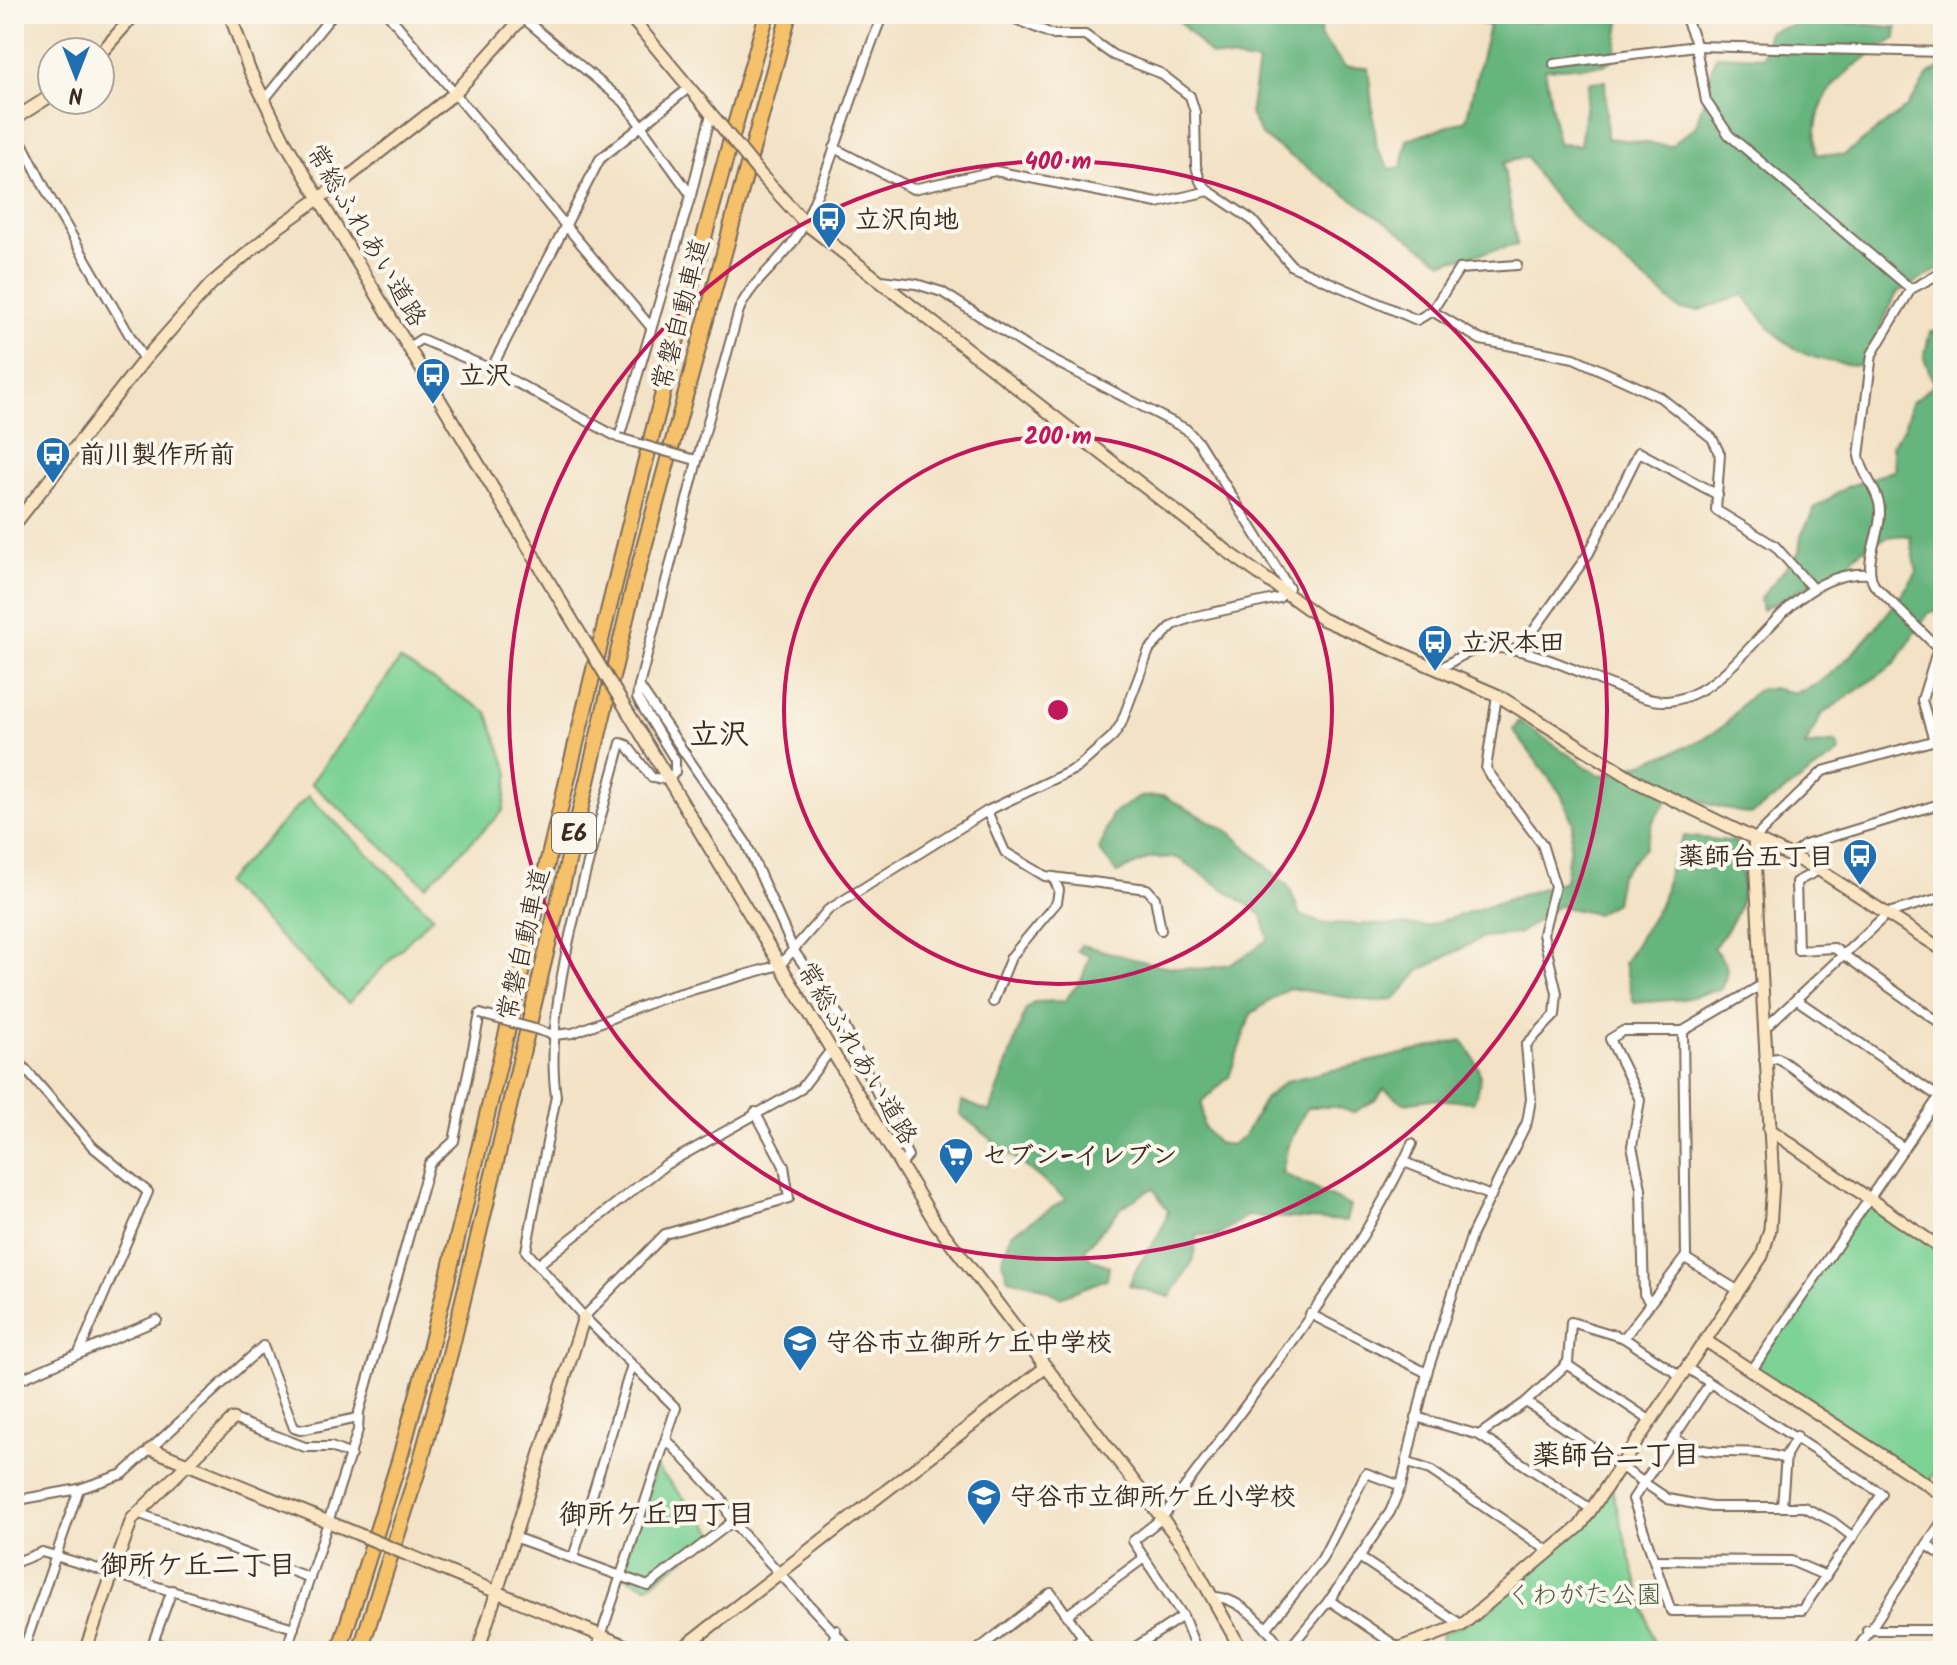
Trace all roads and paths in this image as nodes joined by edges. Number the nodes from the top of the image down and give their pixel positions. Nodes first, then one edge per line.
1 (135, 14) edge
2 (230, 14) edge
3 (333, 14) edge
4 (388, 14) edge
5 (628, 14) edge
6 (767, 14) edge
7 (789, 14) edge
8 (883, 14) edge
9 (1003, 14) edge
10 (1684, 14) edge
11 (525, 16) edge
12 (116, 36) edge
13 (1696, 46) junction
14 (1943, 52) edge
15 (1554, 64) dead end
16 (690, 87) junction
17 (455, 93) junction
18 (264, 100) junction
19 (36, 105) edge
20 (714, 118) junction
21 (14, 119) edge
22 (642, 126) junction
23 (14, 127) edge
24 (834, 148) junction
25 (1209, 191) junction
26 (691, 195) junction
27 (319, 198) junction
28 (565, 223) junction
29 (805, 223) junction
30 (1517, 265) dead end
31 (1943, 272) edge
32 (877, 280) junction
33 (1911, 289) junction
34 (1432, 311) junction
35 (650, 326) junction
36 (409, 347) junction
37 (144, 360) junction
38 (491, 369) junction
39 (619, 438) junction
40 (695, 460) junction
41 (1718, 495) junction
42 (15, 522) edge
43 (1869, 574) junction
44 (1813, 589) junction
45 (1285, 593) junction
46 (1519, 651) junction
47 (1441, 668) junction
48 (639, 686) junction
49 (1497, 695) junction
50 (1938, 740) edge
51 (669, 779) junction
52 (1943, 803) edge
53 (987, 811) junction
54 (1754, 839) junction
55 (1792, 855) junction
56 (1819, 870) junction
57 (1053, 877) junction
58 (1943, 897) edge
59 (1888, 913) junction
60 (1161, 930) dead end
61 (1943, 950) edge
62 (794, 951) junction
63 (1842, 954) junction
64 (780, 965) junction
65 (1760, 986) junction
66 (1797, 1000) junction
67 (993, 1002) dead end
68 (1943, 1025) edge
69 (1762, 1030) junction
70 (1683, 1031) junction
71 (554, 1035) junction
72 (831, 1050) junction
73 (14, 1056) edge
74 (1764, 1060) junction
75 (1941, 1094) edge
76 (755, 1112) junction
77 (1769, 1129) junction
78 (1412, 1144) dead end
79 (1904, 1148) junction
80 (1404, 1162) junction
81 (900, 1166) junction
82 (1491, 1196) junction
83 (1870, 1198) junction
84 (1943, 1250) edge
85 (1685, 1258) junction
86 (539, 1264) junction
87 (1739, 1291) junction
88 (1650, 1303) junction
89 (1310, 1314) junction
90 (584, 1317) junction
91 (157, 1320) dead end
92 (1624, 1338) junction
93 (1706, 1341) junction
94 (79, 1353) junction
95 (1566, 1364) junction
96 (632, 1365) junction
97 (1046, 1367) junction
98 (1752, 1370) junction
99 (1684, 1372) junction
100 (1427, 1373) junction
101 (14, 1382) edge
102 (1710, 1383) junction
103 (1526, 1402) junction
104 (1416, 1417) junction
105 (358, 1418) junction
106 (233, 1419) joint
107 (1651, 1421) junction
108 (1479, 1435) junction
109 (1797, 1436) junction
110 (1673, 1438) junction
111 (666, 1439) junction
112 (151, 1449) junction
113 (351, 1455) junction
114 (1785, 1459) junction
115 (187, 1462) junction
116 (1408, 1463) junction
117 (1621, 1465) junction
118 (1643, 1483) junction
119 (1401, 1486) junction
120 (79, 1489) junction
121 (1943, 1495) edge
122 (14, 1505) edge
123 (1782, 1506) junction
124 (1591, 1509) junction
125 (138, 1513) junction
126 (1162, 1518) junction
127 (1943, 1520) edge
128 (328, 1522) junction
129 (732, 1522) junction
130 (514, 1537) junction
131 (1853, 1537) junction
132 (1927, 1545) junction
133 (1550, 1552) junction
134 (57, 1556) junction
135 (1943, 1556) edge
136 (1359, 1557) junction
137 (573, 1558) junction
138 (1144, 1558) junction
139 (1654, 1560) junction
140 (14, 1563) edge
141 (780, 1570) junction
142 (113, 1571) junction
143 (620, 1575) junction
144 (1826, 1576) junction
145 (310, 1578) junction
146 (172, 1590) junction
147 (497, 1593) junction
148 (1215, 1597) junction
149 (1329, 1600) junction
150 (1067, 1615) junction
151 (1183, 1616) junction
152 (1462, 1625) junction
153 (294, 1628) junction
154 (1266, 1629) junction
155 (836, 1630) junction
156 (1867, 1630) junction
157 (1943, 1630) edge
158 (600, 1635) junction
159 (1083, 1637) junction
160 (151, 1647) edge
161 (1395, 1650) edge
162 (23, 1651) edge
163 (85, 1651) edge
164 (184, 1651) edge
165 (286, 1651) edge
166 (339, 1651) edge
167 (360, 1651) edge
168 (479, 1651) edge
169 (596, 1651) edge
170 (638, 1651) edge
171 (679, 1651) edge
172 (831, 1651) edge
173 (852, 1651) edge
174 (976, 1651) edge
175 (1065, 1651) edge
176 (1093, 1651) edge
177 (1129, 1651) edge
178 (1197, 1651) edge
179 (1242, 1651) edge
180 (1286, 1651) edge
181 (1856, 1651) edge

1 - 12 street
2 - 18 street, 常総ふれあい道路
3 - 18 street
4 - 17 street
5 - 16 street
6 - 166 highway, 常磐自動車道 / E6
7 - 167 highway, 常磐自動車道 / E6
8 - 24 street
9 - 25 street
10 - 13 street
11 - 17 street
11 - 22 street
13 - 14 street
13 - 15 street
13 - 33 street
16 - 20 street
16 - 22 street
17 - 27 street
17 - 28 street
18 - 27 street, 常総ふれあい道路
19 - 21 street
20 - 26 street
20 - 29 street, bridge
22 - 26 street
22 - 28 street
23 - 37 street
24 - 25 street
24 - 29 street
25 - 34 street
26 - 35 street
27 - 36 street, 常総ふれあい道路
27 - 37 street
28 - 35 street
28 - 38 street
29 - 32 street
29 - 40 street
30 - 34 street
31 - 33 street
32 - 45 street
32 - 45 street
33 - 43 street
34 - 41 street
35 - 39 street
36 - 38 street
36 - 51 street, 常総ふれあい道路, bridge
37 - 42 street
38 - 39 street
39 - 40 street, bridge
40 - 48 street
41 - 44 street
41 - 46 street
43 - 44 street
43 - 50 street
44 - 46 street
45 - 47 street
45 - 53 street
46 - 47 street
47 - 49 street
48 - 51 street
48 - 62 street
49 - 54 street
49 - 82 street
50 - 54 street
51 - 64 street, 常総ふれあい道路
51 - 71 street
52 - 55 street
53 - 57 street
53 - 62 street
54 - 55 street
54 - 65 street
55 - 56 street
56 - 59 street
56 - 63 street
57 - 60 street
57 - 67 street
58 - 59 street
59 - 61 street
59 - 63 street
62 - 64 street
62 - 81 street
63 - 66 street
63 - 68 street
64 - 71 street
64 - 72 street, 常総ふれあい道路
65 - 69 street
65 - 70 street
66 - 69 street
66 - 75 street
69 - 74 street
70 - 85 street
70 - 88 street
71 - 86 street
71 - 105 street, bridge
72 - 76 street
72 - 81 street, 常総ふれあい道路
73 - 94 street
74 - 77 street
74 - 79 street
75 - 79 street
76 - 86 street
76 - 90 street
77 - 83 street
77 - 87 street
78 - 80 street
79 - 83 street
80 - 82 street
80 - 89 street
81 - 97 street, 常総ふれあい道路
82 - 100 street
83 - 84 street
83 - 98 street
85 - 87 street
85 - 88 street
86 - 90 street
87 - 93 street
88 - 92 street
89 - 100 street
89 - 126 street
90 - 96 street
90 - 130 street
91 - 94 street
92 - 95 street
92 - 99 street
93 - 98 street
93 - 99 street
94 - 101 street
95 - 103 street
95 - 107 street
96 - 111 street
96 - 137 street
97 - 126 street, 常総ふれあい道路
97 - 141 street
98 - 121 street
99 - 102 street
99 - 107 street
100 - 104 street
102 - 109 street
102 - 110 street
103 - 108 street
103 - 117 street
104 - 108 street
104 - 116 street
105 - 112 street
105 - 113 street
106 - 113 street
106 - 115 street
107 - 117 street
108 - 124 street
109 - 114 street
109 - 131 street
110 - 114 street
110 - 118 street
111 - 129 street
111 - 143 street
112 - 115 street
112 - 120 street
113 - 128 street
114 - 123 street
115 - 125 street
115 - 128 street
116 - 119 street
116 - 133 street
117 - 118 street
117 - 124 street
118 - 123 street
118 - 139 street
119 - 136 street
119 - 154 street
120 - 122 street
120 - 134 street
123 - 131 street
124 - 133 street
125 - 142 street
125 - 145 street
126 - 138 street
126 - 148 street, 常総ふれあい道路
127 - 132 street
128 - 145 street
128 - 147 street, bridge
129 - 141 street
129 - 143 street
130 - 137 street
130 - 147 street
131 - 144 street
132 - 135 street
132 - 156 street
133 - 152 street
134 - 140 street
134 - 142 street
134 - 162 street
136 - 149 street
136 - 152 street
137 - 143 street
138 - 150 street
138 - 151 street
139 - 144 street
139 - 144 street
141 - 155 street
141 - 171 street
142 - 146 street
142 - 163 street
143 - 158 street
145 - 153 street
146 - 153 street
146 - 160 street
147 - 158 street
147 - 168 street
148 - 154 street
148 - 179 street, 常総ふれあい道路
149 - 161 street
149 - 180 street
150 - 159 street
150 - 174 street
151 - 177 street
151 - 178 street
152 - 161 street
153 - 165 street
154 - 180 street
155 - 172 street
155 - 173 street
156 - 157 street
156 - 181 street
158 - 169 street
158 - 170 street
159 - 175 street
159 - 176 street
160 - 164 street

